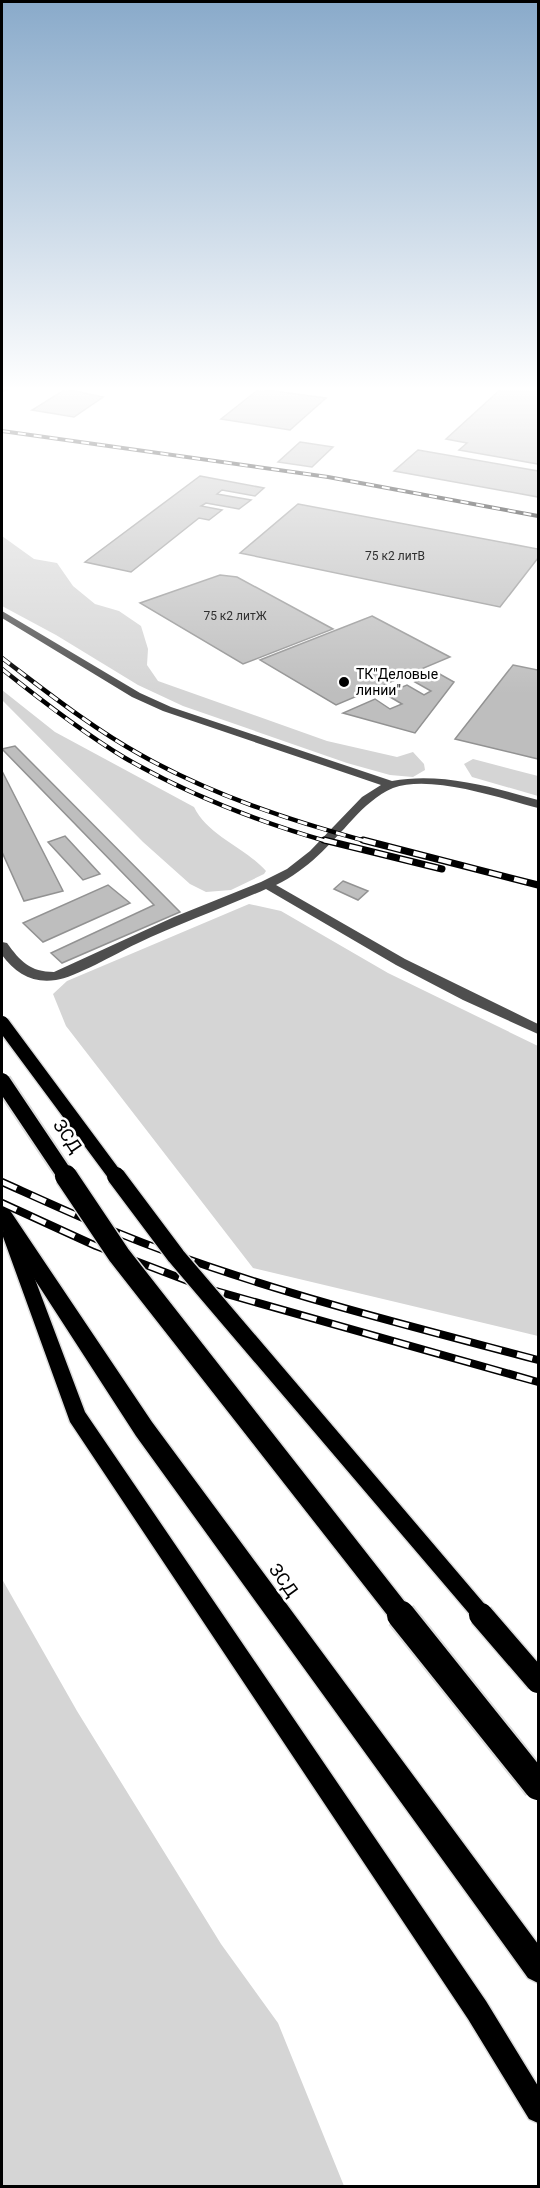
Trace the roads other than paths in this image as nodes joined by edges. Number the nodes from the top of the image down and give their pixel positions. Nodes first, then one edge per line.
1 (2, 614) edge
2 (392, 785) junction
3 (538, 804) edge
4 (268, 885) junction
5 (2, 946) edge
6 (2, 1023) edge
7 (538, 1029) edge
8 (2, 1081) edge
9 (3, 1216) edge
10 (538, 1681) edge
11 (538, 1786) edge
12 (538, 1968) edge
13 (538, 2110) edge

1 - 2 street
2 - 3 street
2 - 4 street
4 - 5 street
4 - 7 street
6 - 10 main road, bridge
8 - 11 highway, ЗСД, bridge
9 - 12 highway, ЗСД
9 - 13 main road

